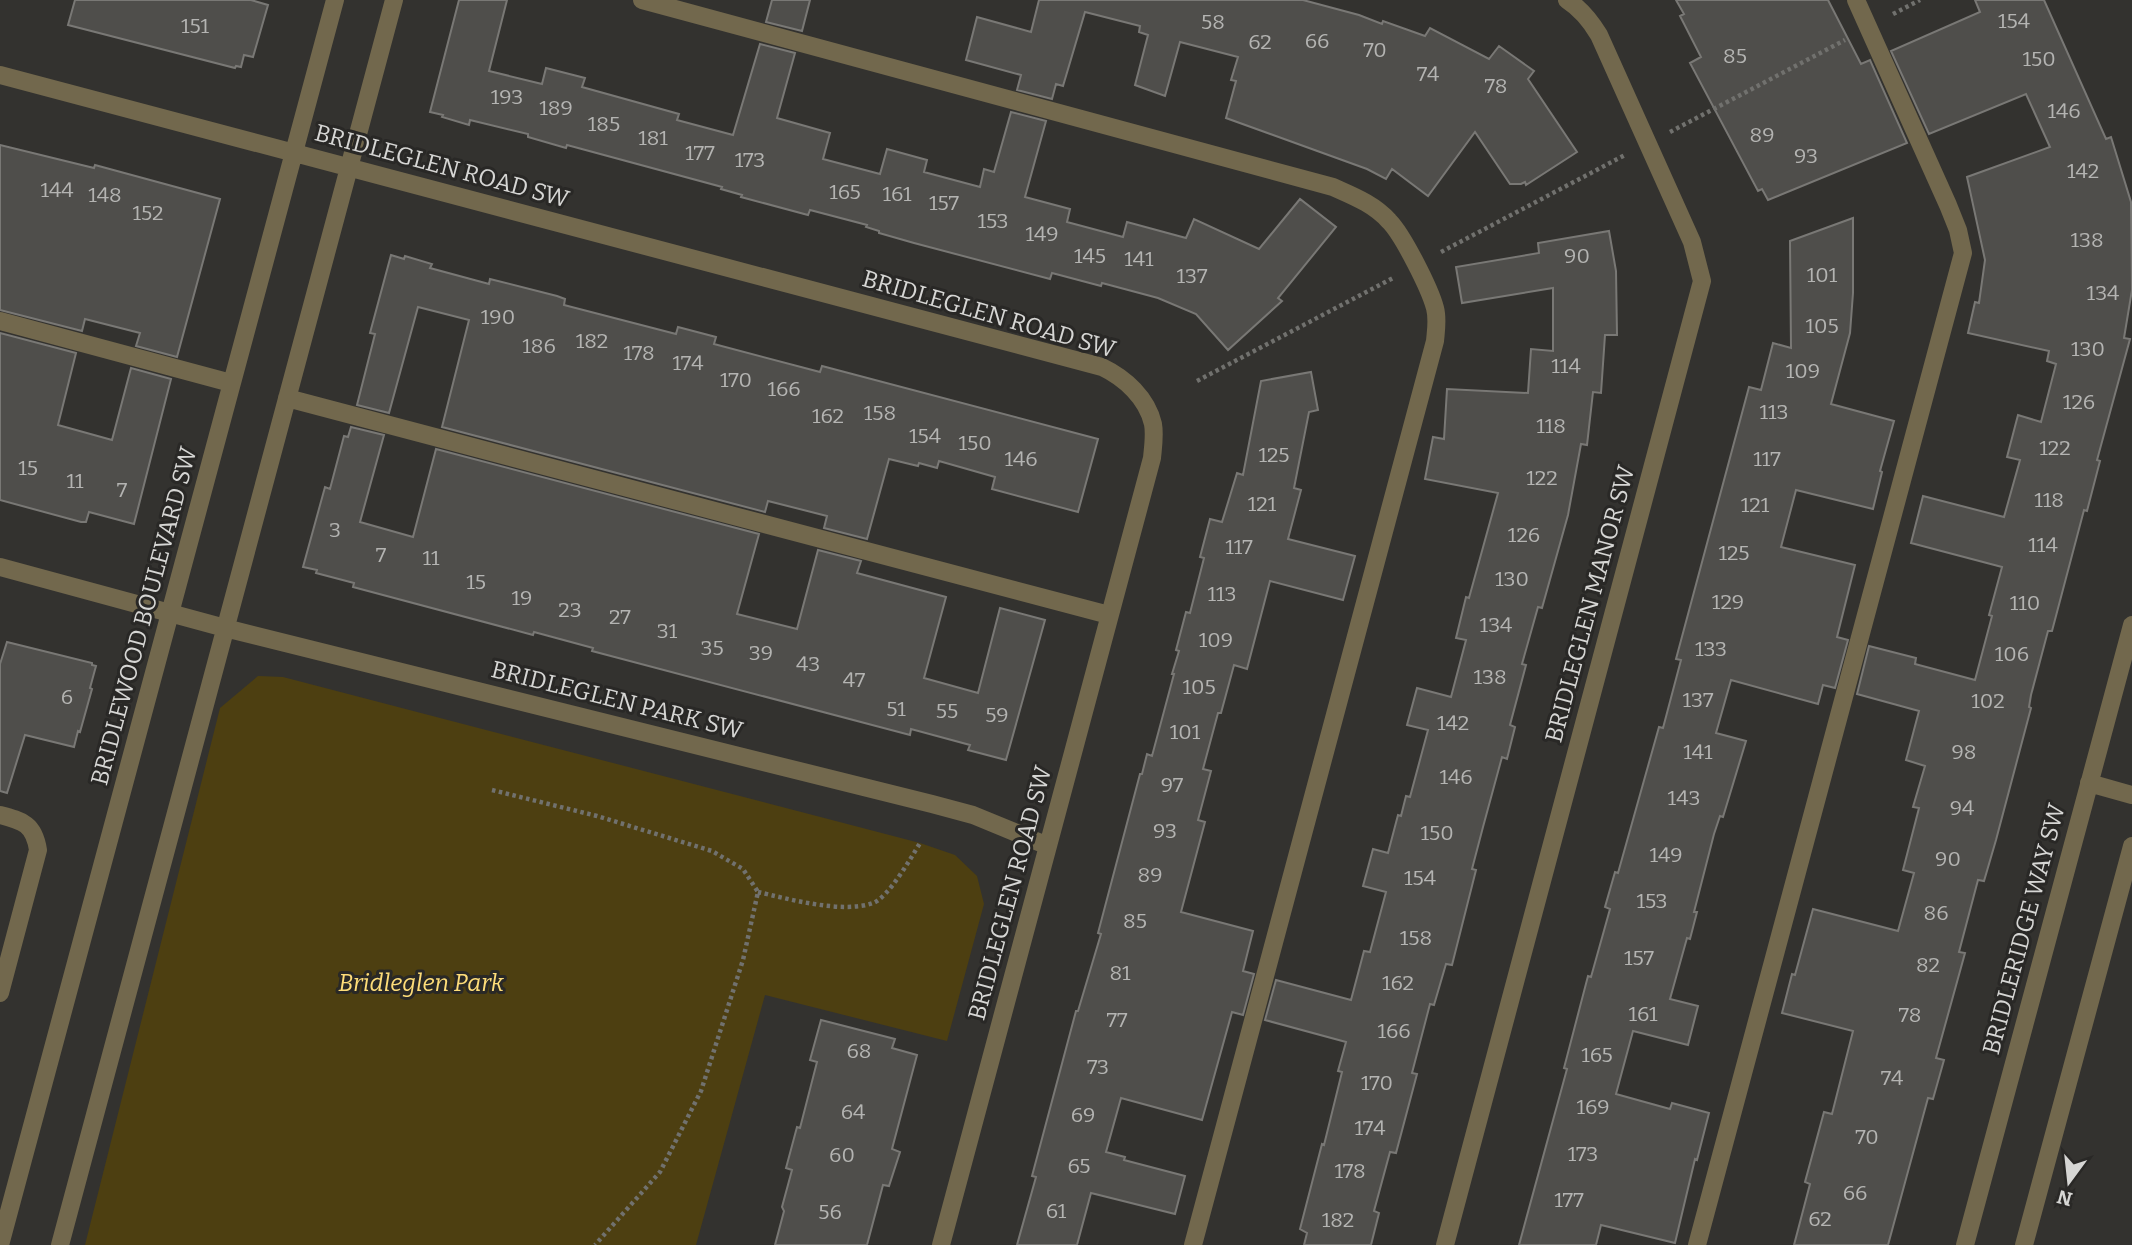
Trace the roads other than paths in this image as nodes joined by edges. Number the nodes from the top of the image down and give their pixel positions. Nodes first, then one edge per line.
1 (335, 0) edge
2 (394, 0) edge
3 (642, 0) edge
4 (1567, 0) edge
5 (1856, 0) edge
6 (0, 75) edge
7 (293, 152) junction
8 (349, 167) junction
9 (0, 321) edge
10 (231, 383) junction
11 (287, 398) junction
12 (0, 567) edge
13 (170, 612) junction
14 (1109, 615) junction
15 (2132, 625) edge
16 (225, 628) junction
17 (2089, 783) junction
18 (2132, 795) edge
19 (0, 815) edge
20 (1048, 846) junction
21 (2132, 846) edge
22 (0, 993) edge
23 (0, 1245) edge
24 (60, 1245) edge
25 (941, 1245) edge
26 (1193, 1245) edge
27 (1445, 1245) edge
28 (1697, 1245) edge
29 (1965, 1245) edge
30 (2024, 1245) edge

1 - 7 street, BRIDLEWOOD BOULEVARD SW
2 - 8 street
3 - 26 street
4 - 27 street, BRIDLEGLEN MANOR SW
5 - 28 street
6 - 7 street, BRIDLEGLEN ROAD SW
7 - 8 street, BRIDLEGLEN ROAD SW
7 - 10 street, BRIDLEWOOD BOULEVARD SW
8 - 11 street
8 - 14 street, BRIDLEGLEN ROAD SW
9 - 10 street
10 - 13 street, BRIDLEWOOD BOULEVARD SW
11 - 14 street
11 - 16 street
12 - 13 street, BRIDLEGLEN PARK SW
13 - 16 street, BRIDLEGLEN PARK SW
13 - 23 street, BRIDLEWOOD BOULEVARD SW
14 - 20 street, BRIDLEGLEN ROAD SW
15 - 17 street, BRIDLERIDGE WAY SW
16 - 20 street, BRIDLEGLEN PARK SW
16 - 24 street
17 - 18 street
17 - 29 street, BRIDLERIDGE WAY SW
19 - 22 street
20 - 25 street, BRIDLEGLEN ROAD SW
21 - 30 street

